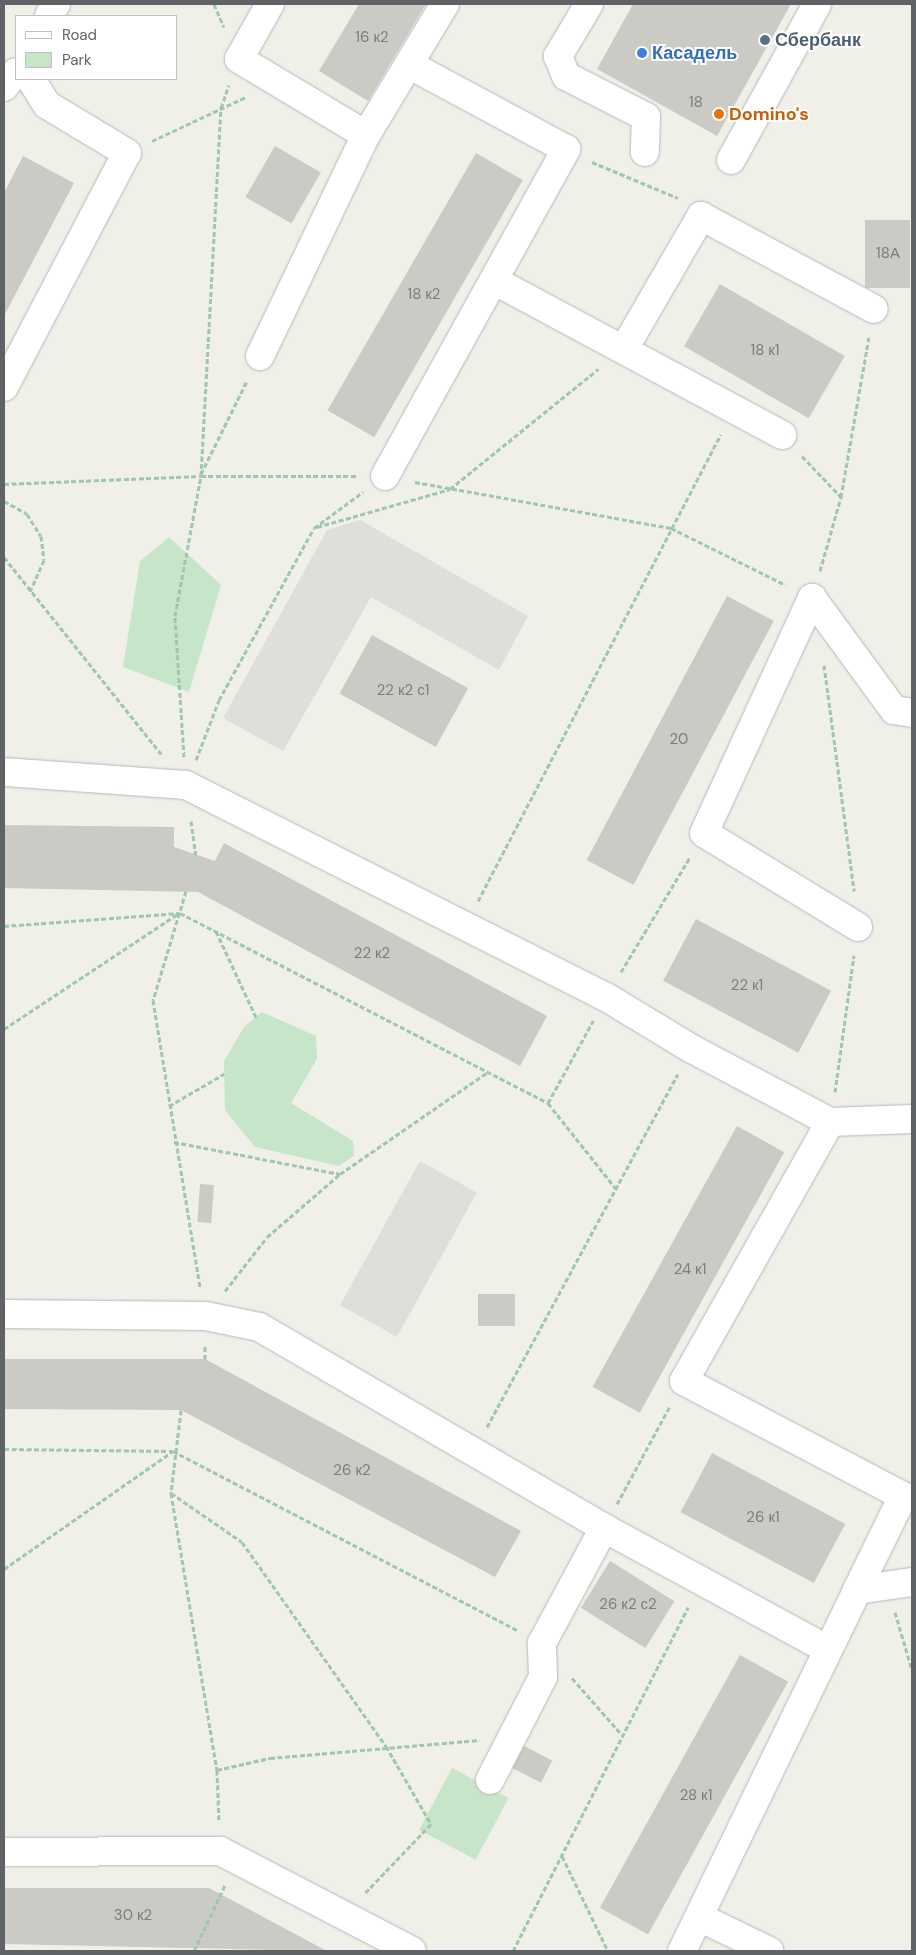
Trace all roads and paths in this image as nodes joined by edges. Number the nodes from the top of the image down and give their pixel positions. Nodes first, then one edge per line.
1 (56, 4) edge
2 (214, 4) edge
3 (270, 4) edge
4 (445, 4) edge
5 (589, 4) edge
6 (817, 4) edge
7 (50, 15) edge
8 (239, 59) junction
9 (410, 64) junction
10 (15, 73) edge
11 (32, 80) edge
12 (274, 84) junction
13 (4, 87) edge
14 (221, 108) junction
15 (366, 135) junction
16 (127, 152) junction
17 (645, 152) dead end
18 (732, 160) dead end
19 (495, 281) junction
20 (874, 309) joint
21 (624, 349) junction
22 (260, 356) joint
23 (4, 387) edge
24 (735, 410) junction
25 (782, 436) joint
26 (201, 476) junction
27 (385, 476) junction
28 (4, 484) edge
29 (450, 489) junction
30 (841, 497) junction
31 (4, 501) edge
32 (314, 528) junction
33 (671, 528) junction
34 (4, 557) edge
35 (30, 591) junction
36 (812, 598) junction
37 (822, 655) dead end
38 (912, 713) edge
39 (4, 772) edge
40 (186, 785) junction
41 (704, 833) junction
42 (196, 854) dead end
43 (186, 891) dead end
44 (180, 913) junction
45 (4, 926) edge
46 (465, 927) junction
47 (858, 927) junction
48 (216, 932) junction
49 (606, 997) junction
50 (256, 1017) dead end
51 (4, 1029) edge
52 (692, 1049) junction
53 (488, 1072) junction
54 (224, 1074) dead end
55 (548, 1103) junction
56 (169, 1106) junction
57 (912, 1119) edge
58 (830, 1122) junction
59 (174, 1142) junction
60 (340, 1174) junction
61 (617, 1190) junction
62 (4, 1314) edge
63 (206, 1316) junction
64 (204, 1360) dead end
65 (684, 1381) junction
66 (181, 1410) dead end
67 (4, 1449) edge
68 (474, 1449) junction
69 (173, 1451) junction
70 (171, 1493) junction
71 (604, 1528) junction
72 (4, 1569) edge
73 (701, 1582) junction
74 (900, 1584) edge
75 (857, 1590) junction
76 (542, 1643) junction
77 (825, 1648) junction
78 (912, 1670) edge
79 (623, 1736) junction
80 (512, 1738) junction
81 (386, 1746) junction
82 (217, 1770) junction
83 (490, 1780) dead end
84 (4, 1852) edge
85 (229, 1856) junction
86 (562, 1856) junction
87 (344, 1916) junction
88 (701, 1918) junction
89 (194, 1951) edge
90 (412, 1951) edge
91 (514, 1951) edge
92 (608, 1951) edge
93 (682, 1951) edge
94 (769, 1951) edge

1 - 7 lane
2 - 8 path
3 - 8 lane
4 - 9 lane
5 - 17 lane
6 - 18 lane
8 - 12 lane
8 - 14 path
9 - 15 lane
9 - 19 lane
10 - 13 lane
11 - 16 lane
12 - 14 path
12 - 15 lane
14 - 16 path
14 - 26 path
15 - 22 lane
16 - 23 lane
19 - 21 lane
19 - 27 lane
20 - 21 lane
20 - 30 path
21 - 24 lane
21 - 29 path
22 - 26 path
24 - 25 lane
24 - 33 path
25 - 30 path
26 - 27 path
26 - 28 path
26 - 40 path
27 - 29 path
27 - 32 path
29 - 32 path
29 - 33 path
30 - 36 path
31 - 35 path
32 - 40 path
33 - 36 path
33 - 46 path
34 - 35 path
35 - 40 path
36 - 38 lane
36 - 41 lane
37 - 47 path
39 - 40 lane
40 - 42 path
40 - 46 lane
41 - 47 lane
41 - 49 path
43 - 44 path
44 - 45 path
44 - 48 path
44 - 51 path
44 - 56 path
46 - 49 lane
47 - 58 path
48 - 50 path
48 - 53 path
49 - 52 lane
49 - 55 path
52 - 58 lane
52 - 61 path
53 - 55 path
53 - 60 path
54 - 56 path
55 - 61 path
56 - 59 path
57 - 58 lane
58 - 65 lane
59 - 60 path
59 - 63 path
60 - 63 path
61 - 68 path
62 - 63 lane
63 - 64 path
63 - 68 lane
65 - 71 path
65 - 75 lane
66 - 69 path
67 - 69 path
68 - 71 lane
69 - 70 path
69 - 72 path
69 - 76 path
70 - 81 path
70 - 82 path
71 - 73 lane
71 - 76 lane
73 - 77 lane
73 - 79 path
74 - 75 lane
74 - 78 path
75 - 77 lane
76 - 79 path
76 - 80 lane
77 - 88 lane
79 - 86 path
80 - 81 path
80 - 83 lane
81 - 82 path
81 - 87 path
82 - 85 path
84 - 85 lane
85 - 87 lane
85 - 89 path
86 - 91 path
86 - 92 path
87 - 90 lane
88 - 93 lane
88 - 94 lane

